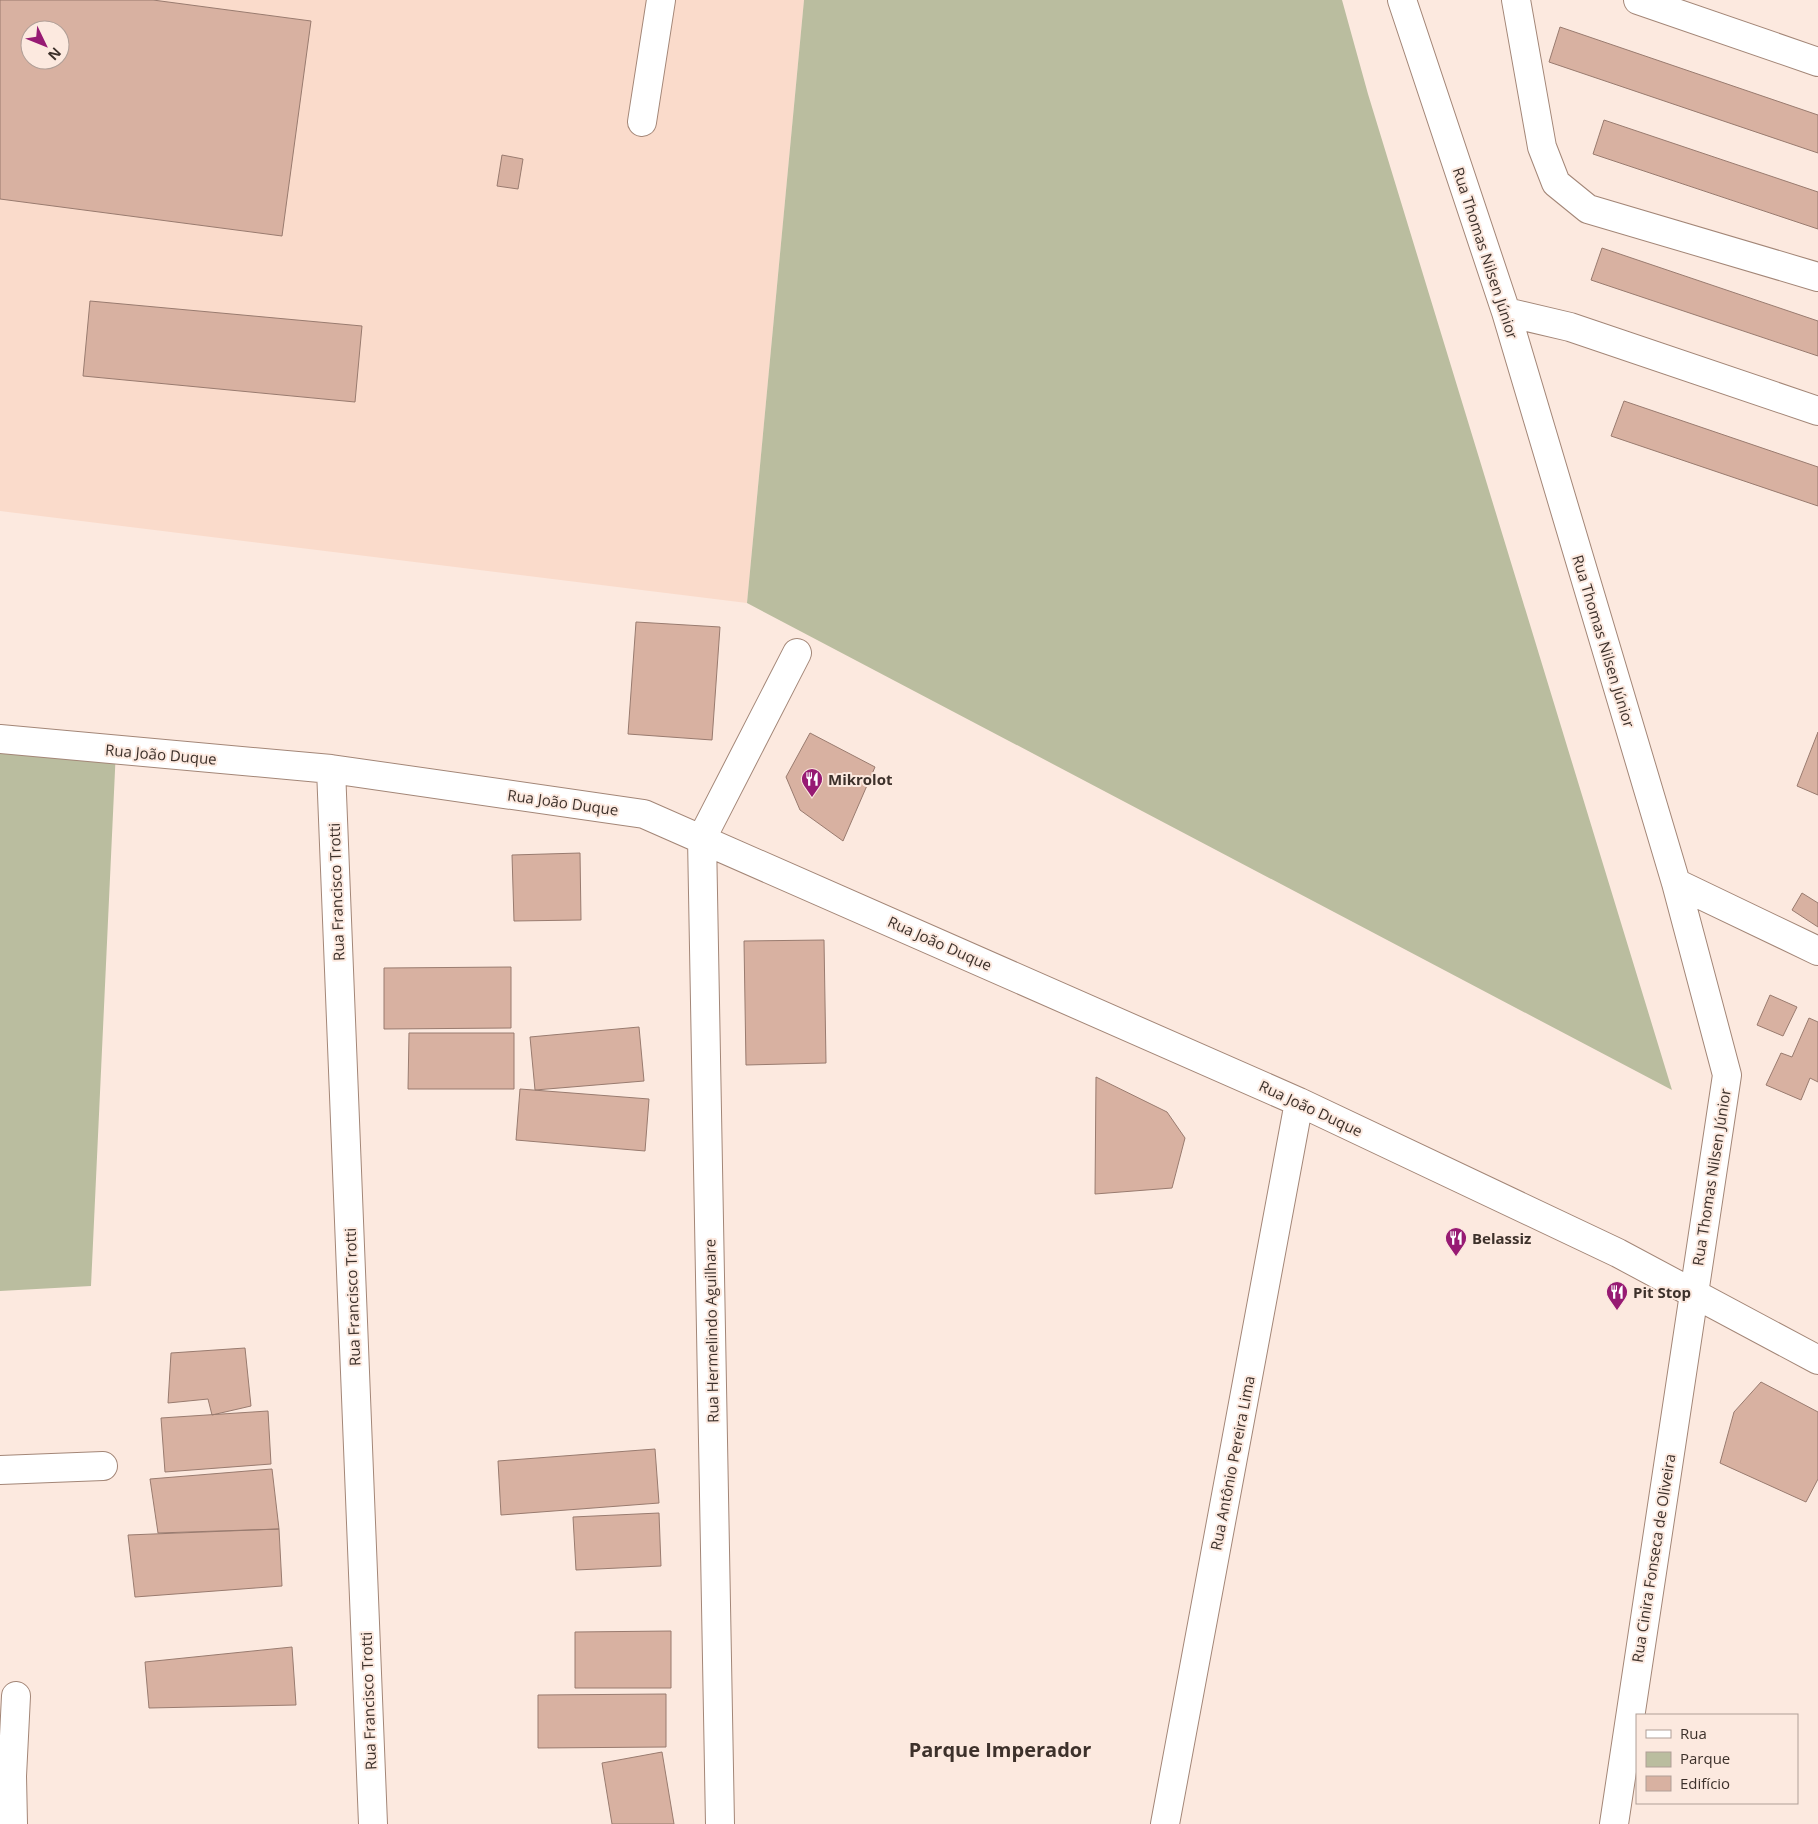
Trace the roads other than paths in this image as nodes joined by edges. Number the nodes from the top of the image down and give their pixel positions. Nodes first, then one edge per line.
1 (662, 0) edge
2 (1402, 0) edge
3 (1516, 0) edge
4 (1638, 0) edge
5 (1818, 62) edge
6 (642, 122) dead end
7 (1818, 277) edge
8 (1506, 312) junction
9 (1818, 411) edge
10 (797, 654) dead end
11 (0, 739) edge
12 (331, 769) junction
13 (702, 838) junction
14 (1676, 883) junction
15 (1818, 951) edge
16 (1299, 1102) junction
17 (1693, 1293) junction
18 (1818, 1360) edge
19 (103, 1466) dead end
20 (0, 1470) edge
21 (16, 1696) dead end
22 (6, 1777) edge
23 (13, 1824) edge
24 (373, 1824) edge
25 (720, 1824) edge
26 (1164, 1824) edge
27 (1614, 1824) edge

1 - 6 street
2 - 8 street, Rua Thomas Nilsen Júnior
3 - 7 street
4 - 5 street
8 - 9 street
8 - 14 street, Rua Thomas Nilsen Júnior
10 - 13 street
11 - 12 street, Rua João Duque
12 - 13 street, Rua João Duque
12 - 24 street, Rua Francisco Trotti
13 - 16 street, Rua João Duque
13 - 25 street, Rua Hermelindo Aguilhare
14 - 15 street
14 - 17 street, Rua Thomas Nilsen Júnior
16 - 17 street, Rua João Duque
16 - 26 street, Rua Antônio Pereira Lima
17 - 18 street, Rua João Duque
17 - 27 street, Rua Cinira Fonseca de Oliveira
19 - 20 street
21 - 22 street
22 - 23 street

